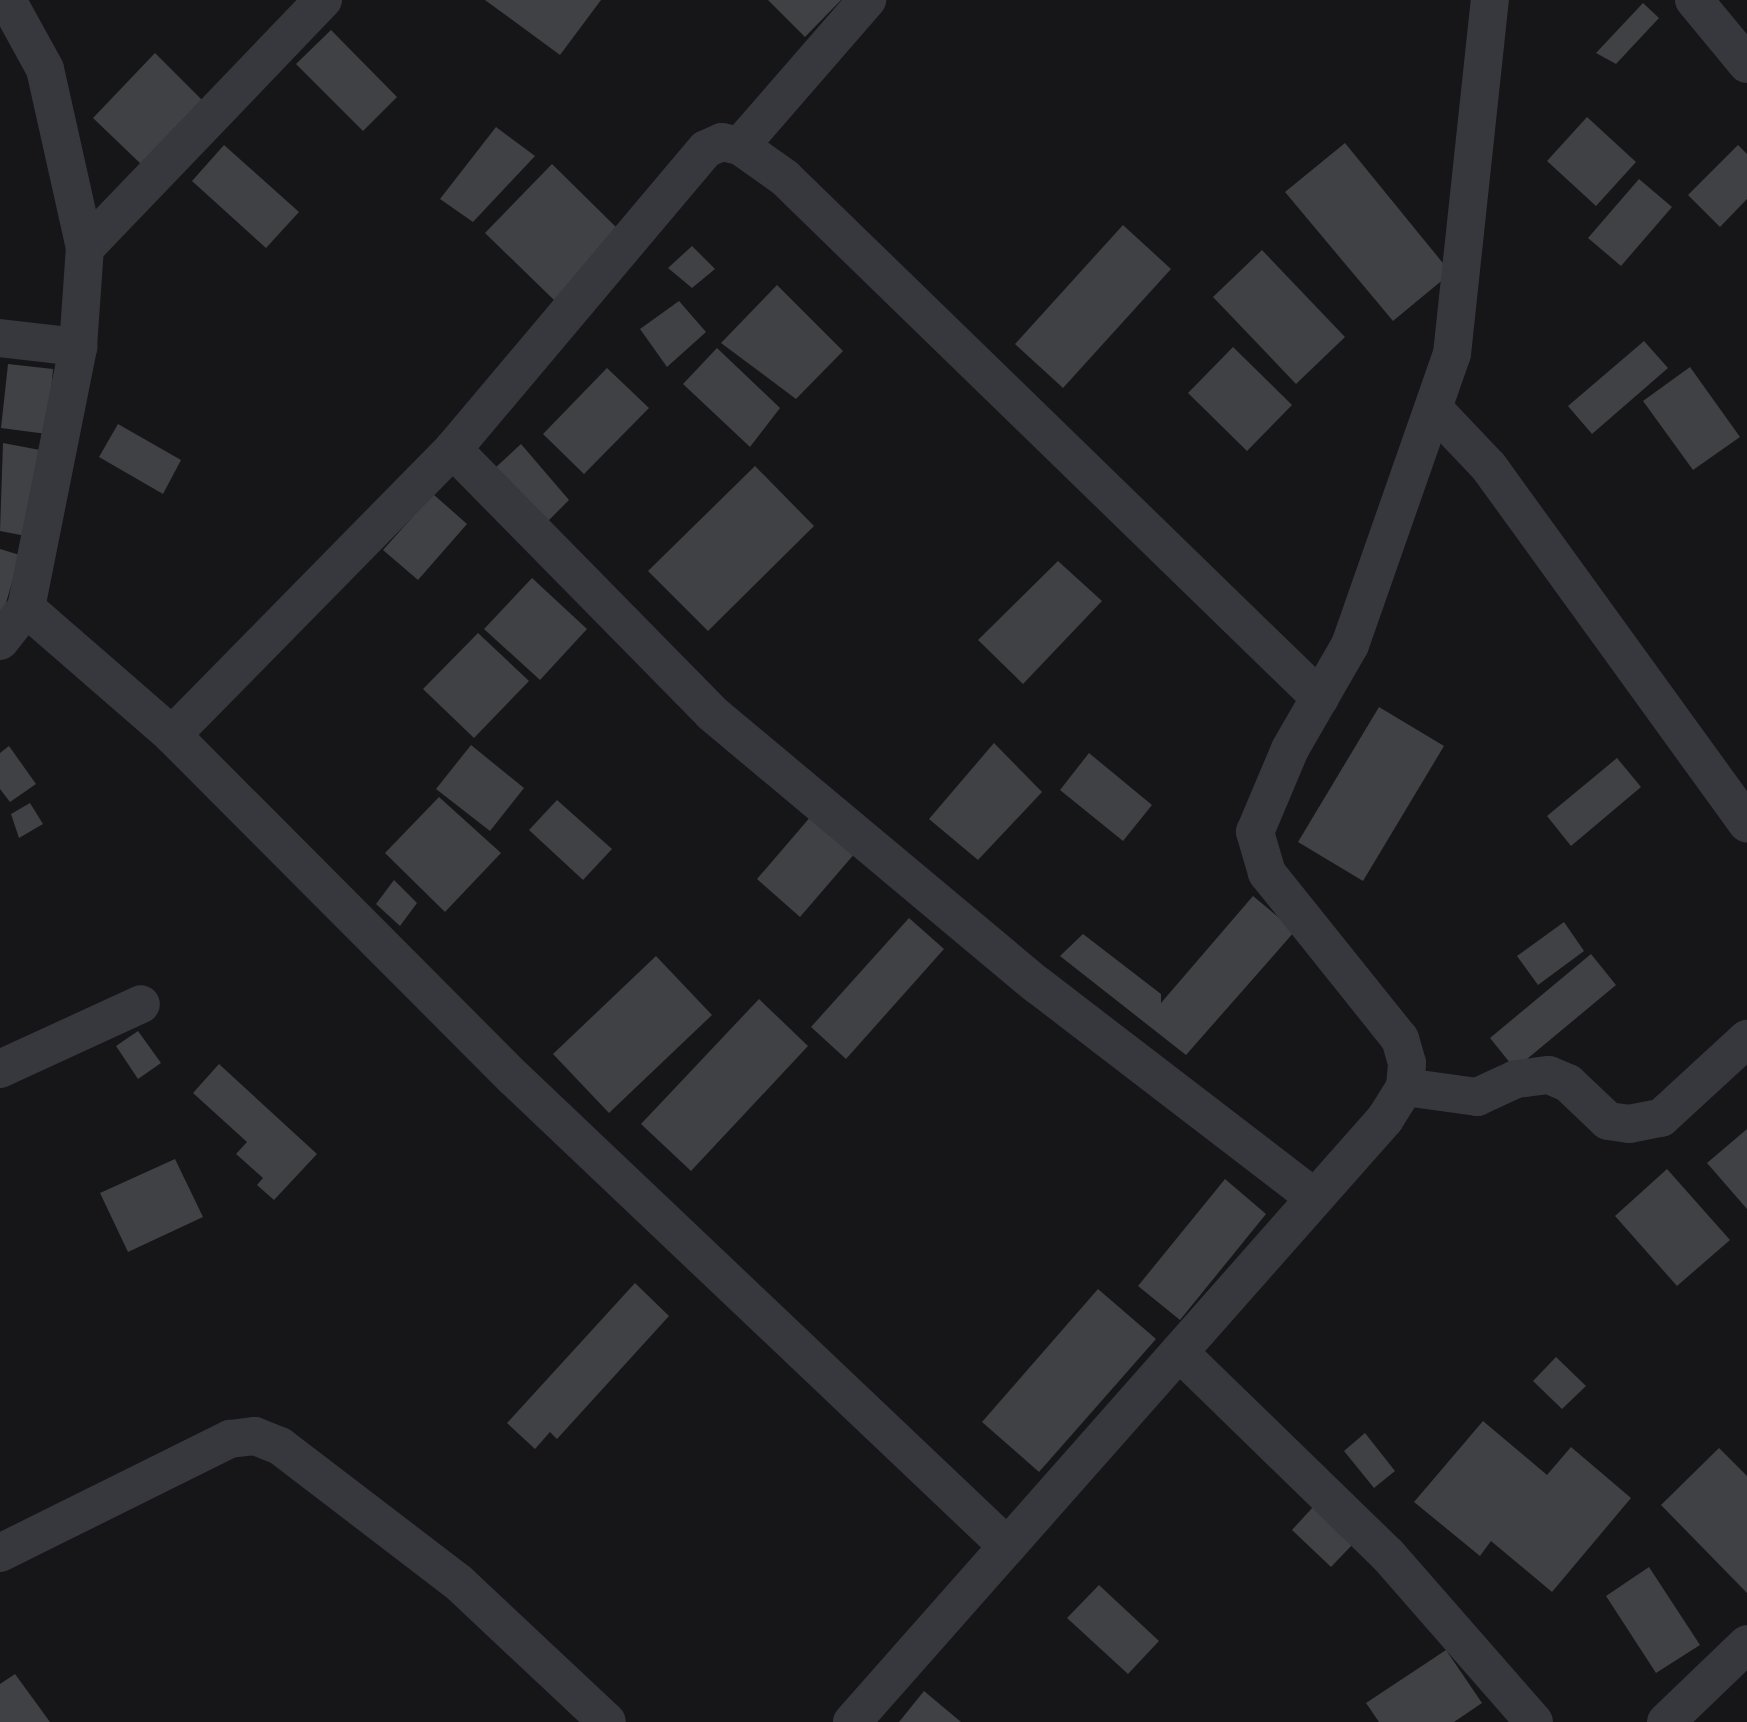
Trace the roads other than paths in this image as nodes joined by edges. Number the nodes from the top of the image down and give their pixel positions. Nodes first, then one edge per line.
1 (7, 0) edge
2 (323, 0) edge
3 (867, 0) edge
4 (1490, 0) edge
5 (1694, 0) edge
6 (1747, 64) edge
7 (740, 146) junction
8 (86, 248) junction
9 (0, 338) edge
10 (78, 347) junction
11 (1434, 409) junction
12 (453, 449) junction
13 (26, 608) junction
14 (0, 641) edge
15 (1320, 698) junction
16 (172, 735) junction
17 (1747, 822) edge
18 (141, 1004) dead end
19 (1747, 1039) edge
20 (0, 1069) edge
21 (1404, 1087) junction
22 (1315, 1198) junction
23 (1179, 1352) junction
24 (1006, 1546) junction
25 (0, 1554) edge
26 (1747, 1644) edge
27 (607, 1722) edge
28 (852, 1722) edge
29 (1534, 1722) edge
30 (1666, 1722) edge

1 - 8 street
2 - 8 street
3 - 7 street
4 - 11 street
5 - 6 street
7 - 12 street
7 - 15 street
8 - 10 street
9 - 10 street
10 - 13 street
11 - 15 street
11 - 17 street
12 - 16 street
12 - 22 street
13 - 14 street
13 - 16 street
15 - 21 street
16 - 24 street
18 - 20 street
19 - 21 street
21 - 22 street
22 - 23 street
23 - 24 street
23 - 29 street
24 - 28 street
25 - 27 street
26 - 30 street

